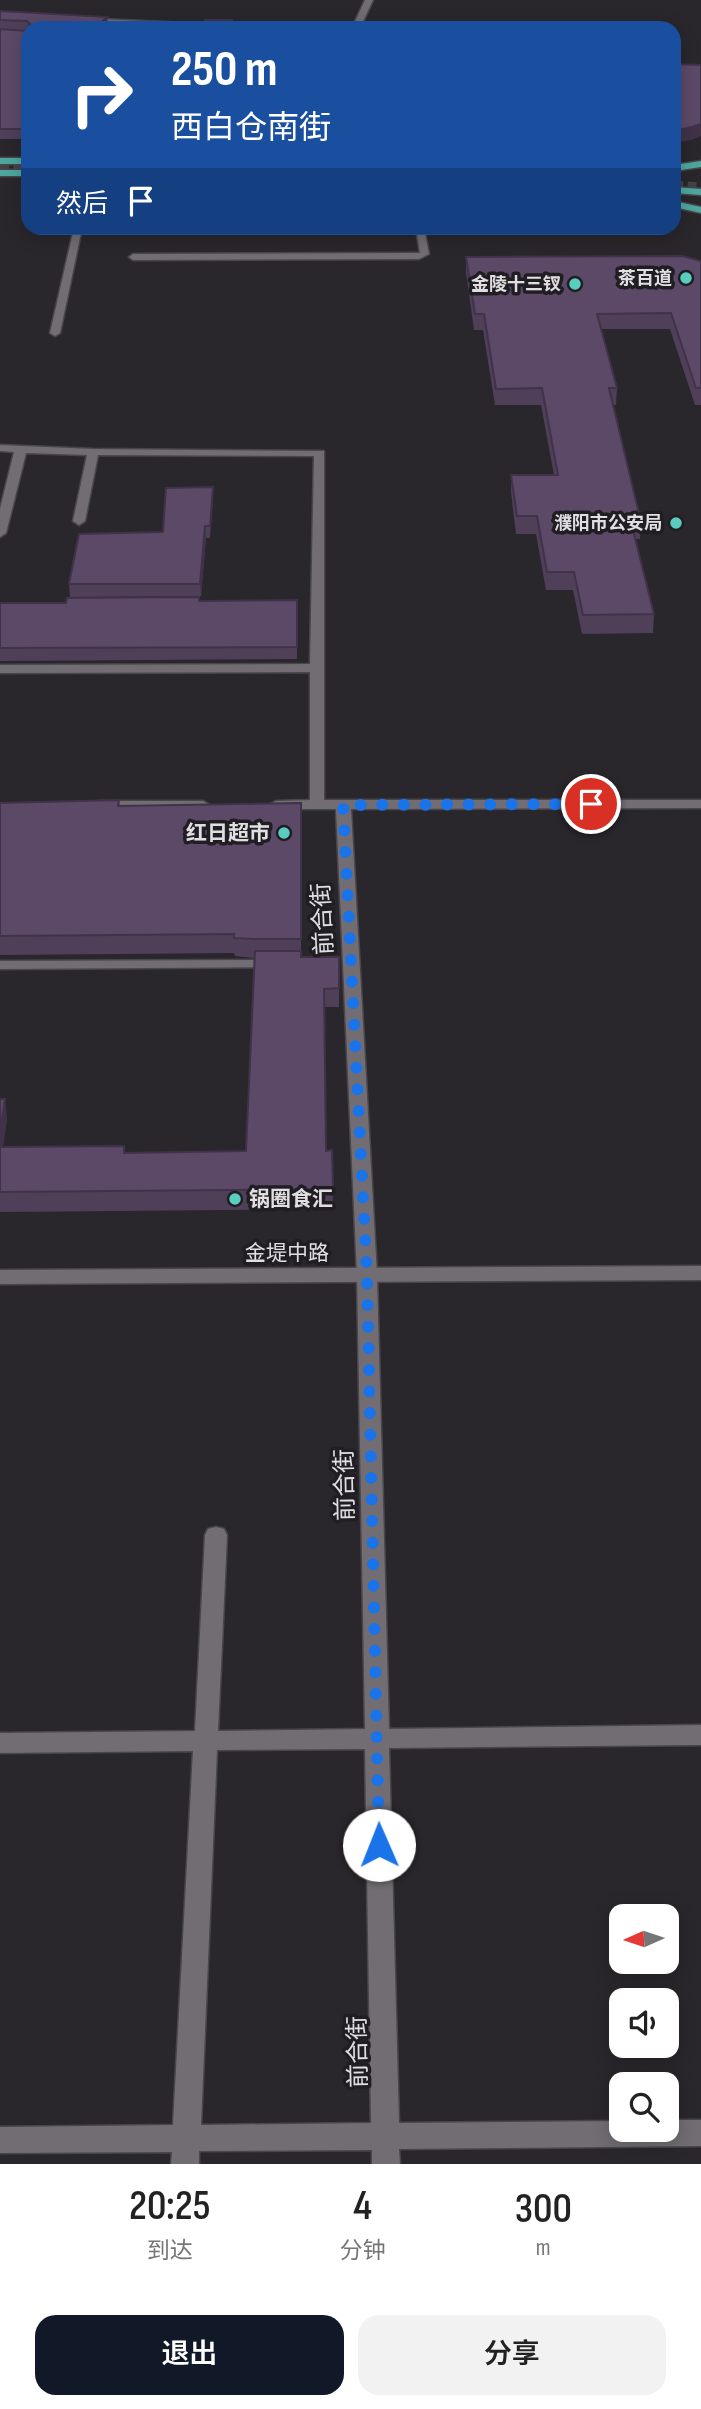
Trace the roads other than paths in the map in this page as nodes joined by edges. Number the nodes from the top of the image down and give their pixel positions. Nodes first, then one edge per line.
1 (369, 0) edge
2 (69, 20) edge
3 (91, 21) edge
4 (359, 21) edge
5 (0, 161) edge
6 (21, 161) edge
7 (701, 164) edge
8 (681, 167) edge
9 (0, 173) edge
10 (21, 173) edge
11 (681, 180) edge
12 (687, 180) dead end
13 (681, 191) edge
14 (701, 192) edge
15 (681, 206) edge
16 (701, 210) edge
17 (76, 235) edge
18 (421, 235) edge
19 (133, 257) dead end
20 (55, 333) dead end
21 (0, 448) edge
22 (21, 449) junction
23 (93, 452) junction
24 (79, 521) dead end
25 (0, 533) edge
26 (317, 667) junction
27 (0, 669) edge
28 (701, 804) edge
29 (83, 805) edge
30 (221, 805) edge
31 (262, 805) edge
32 (317, 805) junction
33 (343, 805) junction
34 (284, 964) edge
35 (0, 965) edge
36 (701, 1273) edge
37 (367, 1275) junction
38 (0, 1278) edge
39 (216, 1535) dead end
40 (701, 1735) edge
41 (377, 1739) junction
42 (205, 1740) junction
43 (0, 1743) edge
44 (701, 2133) edge
45 (386, 2136) junction
46 (0, 2140) edge
47 (186, 2151) edge
48 (386, 2164) edge

1 - 4 street
2 - 3 street
5 - 6 main road
7 - 8 main road
9 - 10 main road
11 - 12 main road
13 - 14 main road
15 - 16 main road
17 - 20 lane
18 - 19 lane
21 - 22 street
22 - 23 street
22 - 25 street
23 - 24 street
23 - 26 street
26 - 27 street
26 - 32 street
28 - 33 street
29 - 30 street
31 - 32 street
32 - 33 street
33 - 37 street, 前合街
34 - 35 lane
36 - 37 street, 金堤中路
37 - 38 street, 金堤中路
37 - 41 street, 前合街
39 - 42 street
40 - 41 street
41 - 42 street
41 - 45 street, 前合街
42 - 43 street
42 - 47 street
44 - 45 street
45 - 47 street
45 - 48 street, 前合街
46 - 47 street

